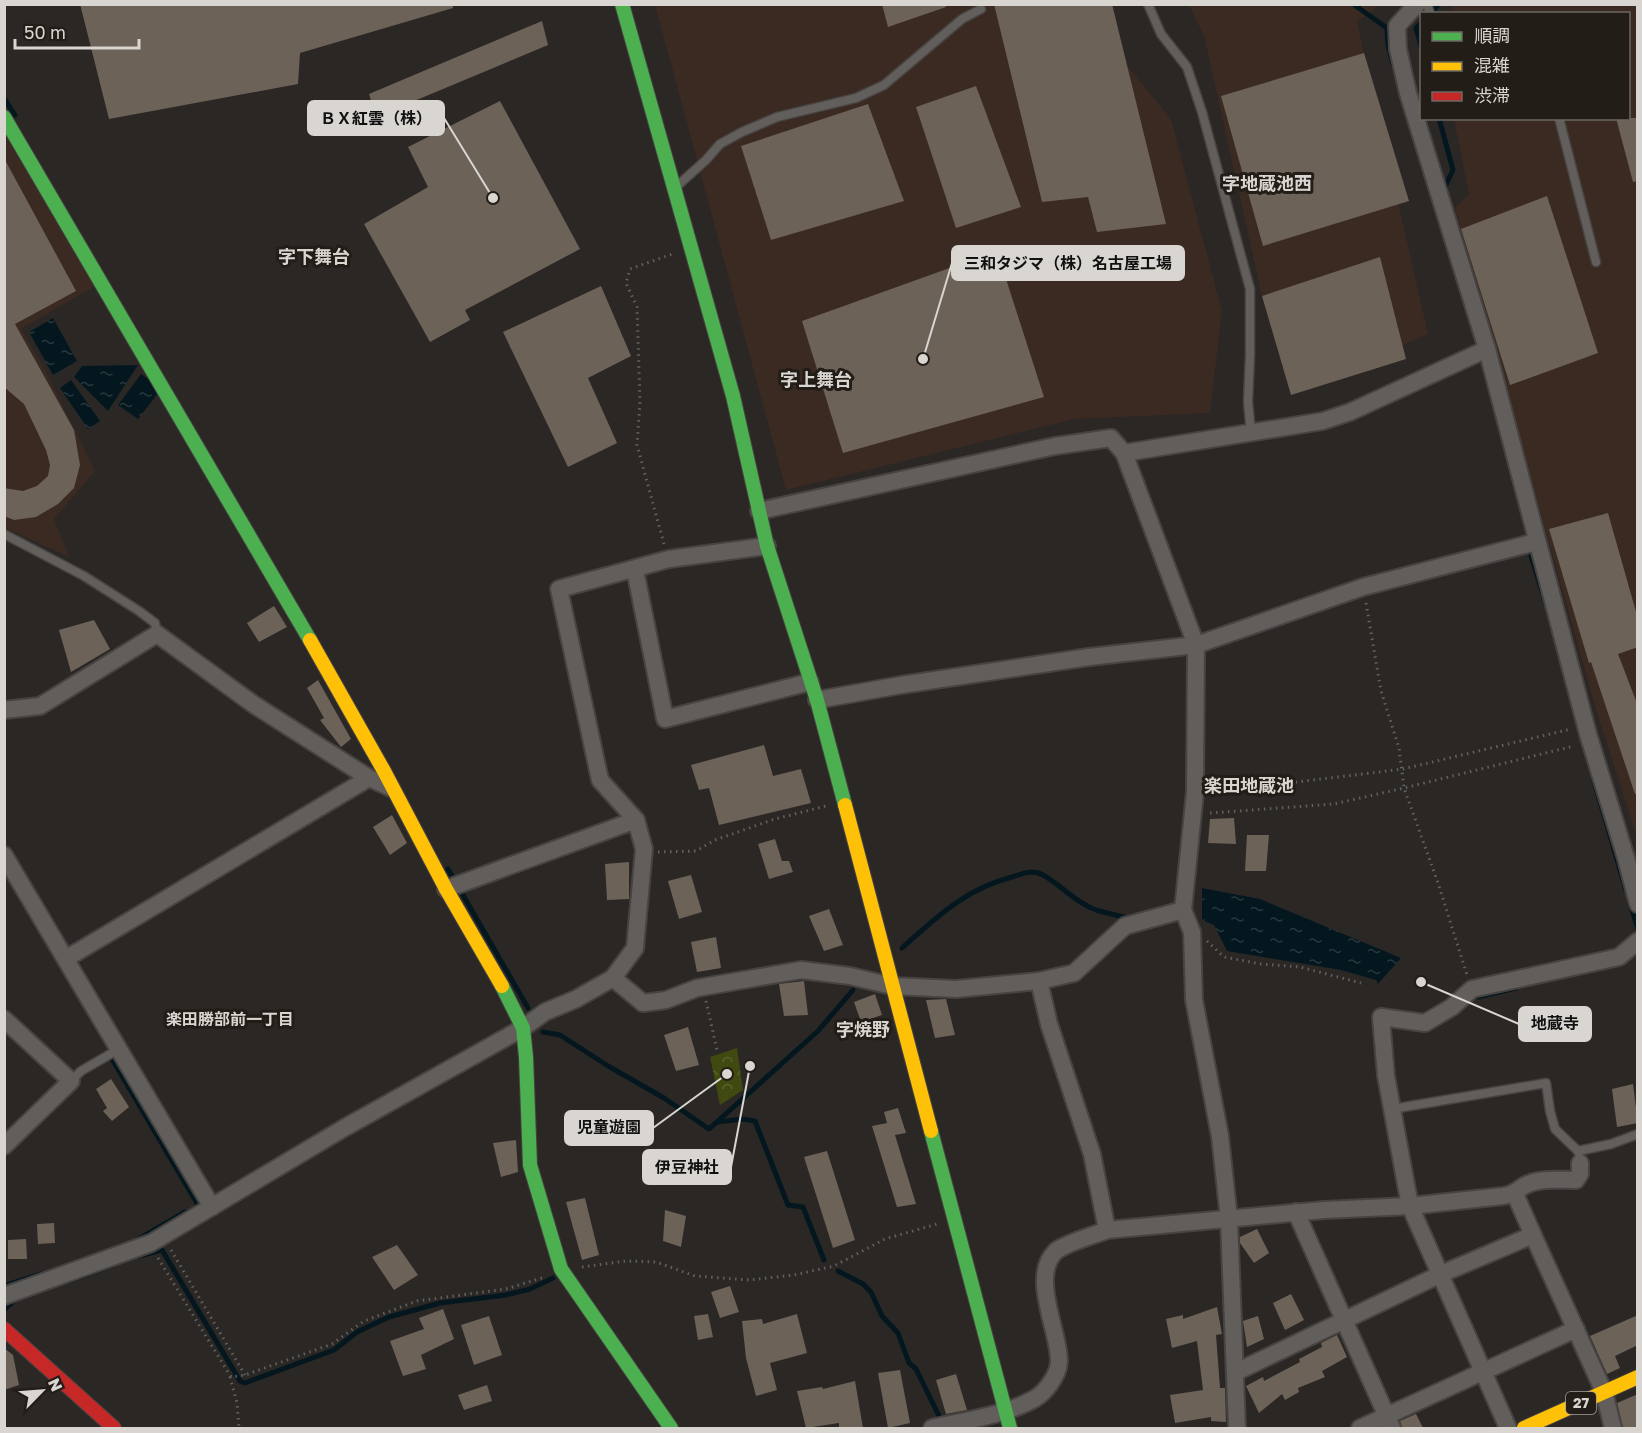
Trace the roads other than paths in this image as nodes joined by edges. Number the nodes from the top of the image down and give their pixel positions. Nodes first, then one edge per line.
1 (622, 4) edge
2 (1148, 4) edge
3 (1425, 7) edge
4 (981, 9) dead end
5 (4, 117) edge
6 (1560, 120) edge
7 (674, 189) junction
8 (1596, 262) dead end
9 (1486, 349) junction
10 (1251, 433) junction
11 (1124, 453) junction
12 (759, 511) junction
13 (4, 534) edge
14 (1536, 542) junction
15 (768, 546) junction
16 (635, 570) junction
17 (157, 634) junction
18 (1196, 645) junction
19 (810, 682) junction
20 (817, 700) junction
21 (4, 710) edge
22 (369, 778) junction
23 (391, 788) junction
24 (636, 820) junction
25 (4, 855) edge
26 (446, 889) junction
27 (1638, 904) edge
28 (1183, 910) junction
29 (1638, 941) edge
30 (67, 958) junction
31 (613, 978) junction
32 (1039, 981) junction
33 (892, 986) junction
34 (4, 1019) edge
35 (523, 1028) junction
36 (119, 1049) junction
37 (71, 1081) junction
38 (1392, 1108) junction
39 (1638, 1134) edge
40 (4, 1146) edge
41 (1579, 1157) junction
42 (1515, 1194) junction
43 (1410, 1206) junction
44 (212, 1207) junction
45 (1296, 1212) junction
46 (1229, 1219) junction
47 (1107, 1230) junction
48 (1533, 1235) junction
49 (1441, 1275) junction
50 (4, 1296) edge
51 (1344, 1322) junction
52 (4, 1329) edge
53 (1576, 1329) junction
54 (1236, 1372) junction
55 (1484, 1372) junction
56 (1638, 1377) edge
57 (1604, 1392) junction
58 (1005, 1410) junction
59 (1389, 1422) edge
60 (114, 1428) edge
61 (671, 1428) edge
62 (932, 1428) edge
63 (1010, 1428) edge
64 (1238, 1428) edge
65 (1360, 1428) edge
66 (1508, 1428) edge
67 (1526, 1428) edge
68 (1613, 1428) edge

1 - 7 street
2 - 10 lane
3 - 9 street
4 - 7 lane
5 - 23 street
6 - 8 lane
7 - 12 street
9 - 10 street
9 - 14 street
10 - 11 street
11 - 12 street
11 - 18 street
12 - 15 street
13 - 17 lane
14 - 18 street
14 - 27 street
15 - 16 street
15 - 19 street
16 - 19 street
16 - 24 street
17 - 21 street
17 - 22 street
18 - 20 street
18 - 28 street
19 - 20 street
20 - 33 street
22 - 23 street
22 - 30 street
23 - 26 street
24 - 26 street
24 - 31 street
25 - 30 street
26 - 35 street
28 - 32 street
28 - 46 street
29 - 38 street
30 - 36 street
31 - 33 street
31 - 35 street
32 - 33 street
32 - 47 street
33 - 58 street
34 - 37 street
35 - 44 street
35 - 61 street
36 - 37 lane
36 - 44 street
37 - 40 street
38 - 41 lane
38 - 43 street
39 - 41 lane
41 - 42 street
42 - 43 street
42 - 48 street
43 - 45 street
43 - 49 street
44 - 50 street
45 - 46 street
45 - 51 street
46 - 47 street
46 - 54 street
47 - 58 street
48 - 49 street
48 - 53 street
49 - 51 street
49 - 55 street
51 - 54 street
51 - 59 street
52 - 60 street
53 - 55 street
53 - 57 street
54 - 64 street
55 - 59 street
55 - 66 street
56 - 57 street, 27
57 - 67 street, 27
57 - 68 street
58 - 62 street
58 - 63 street
59 - 65 street

